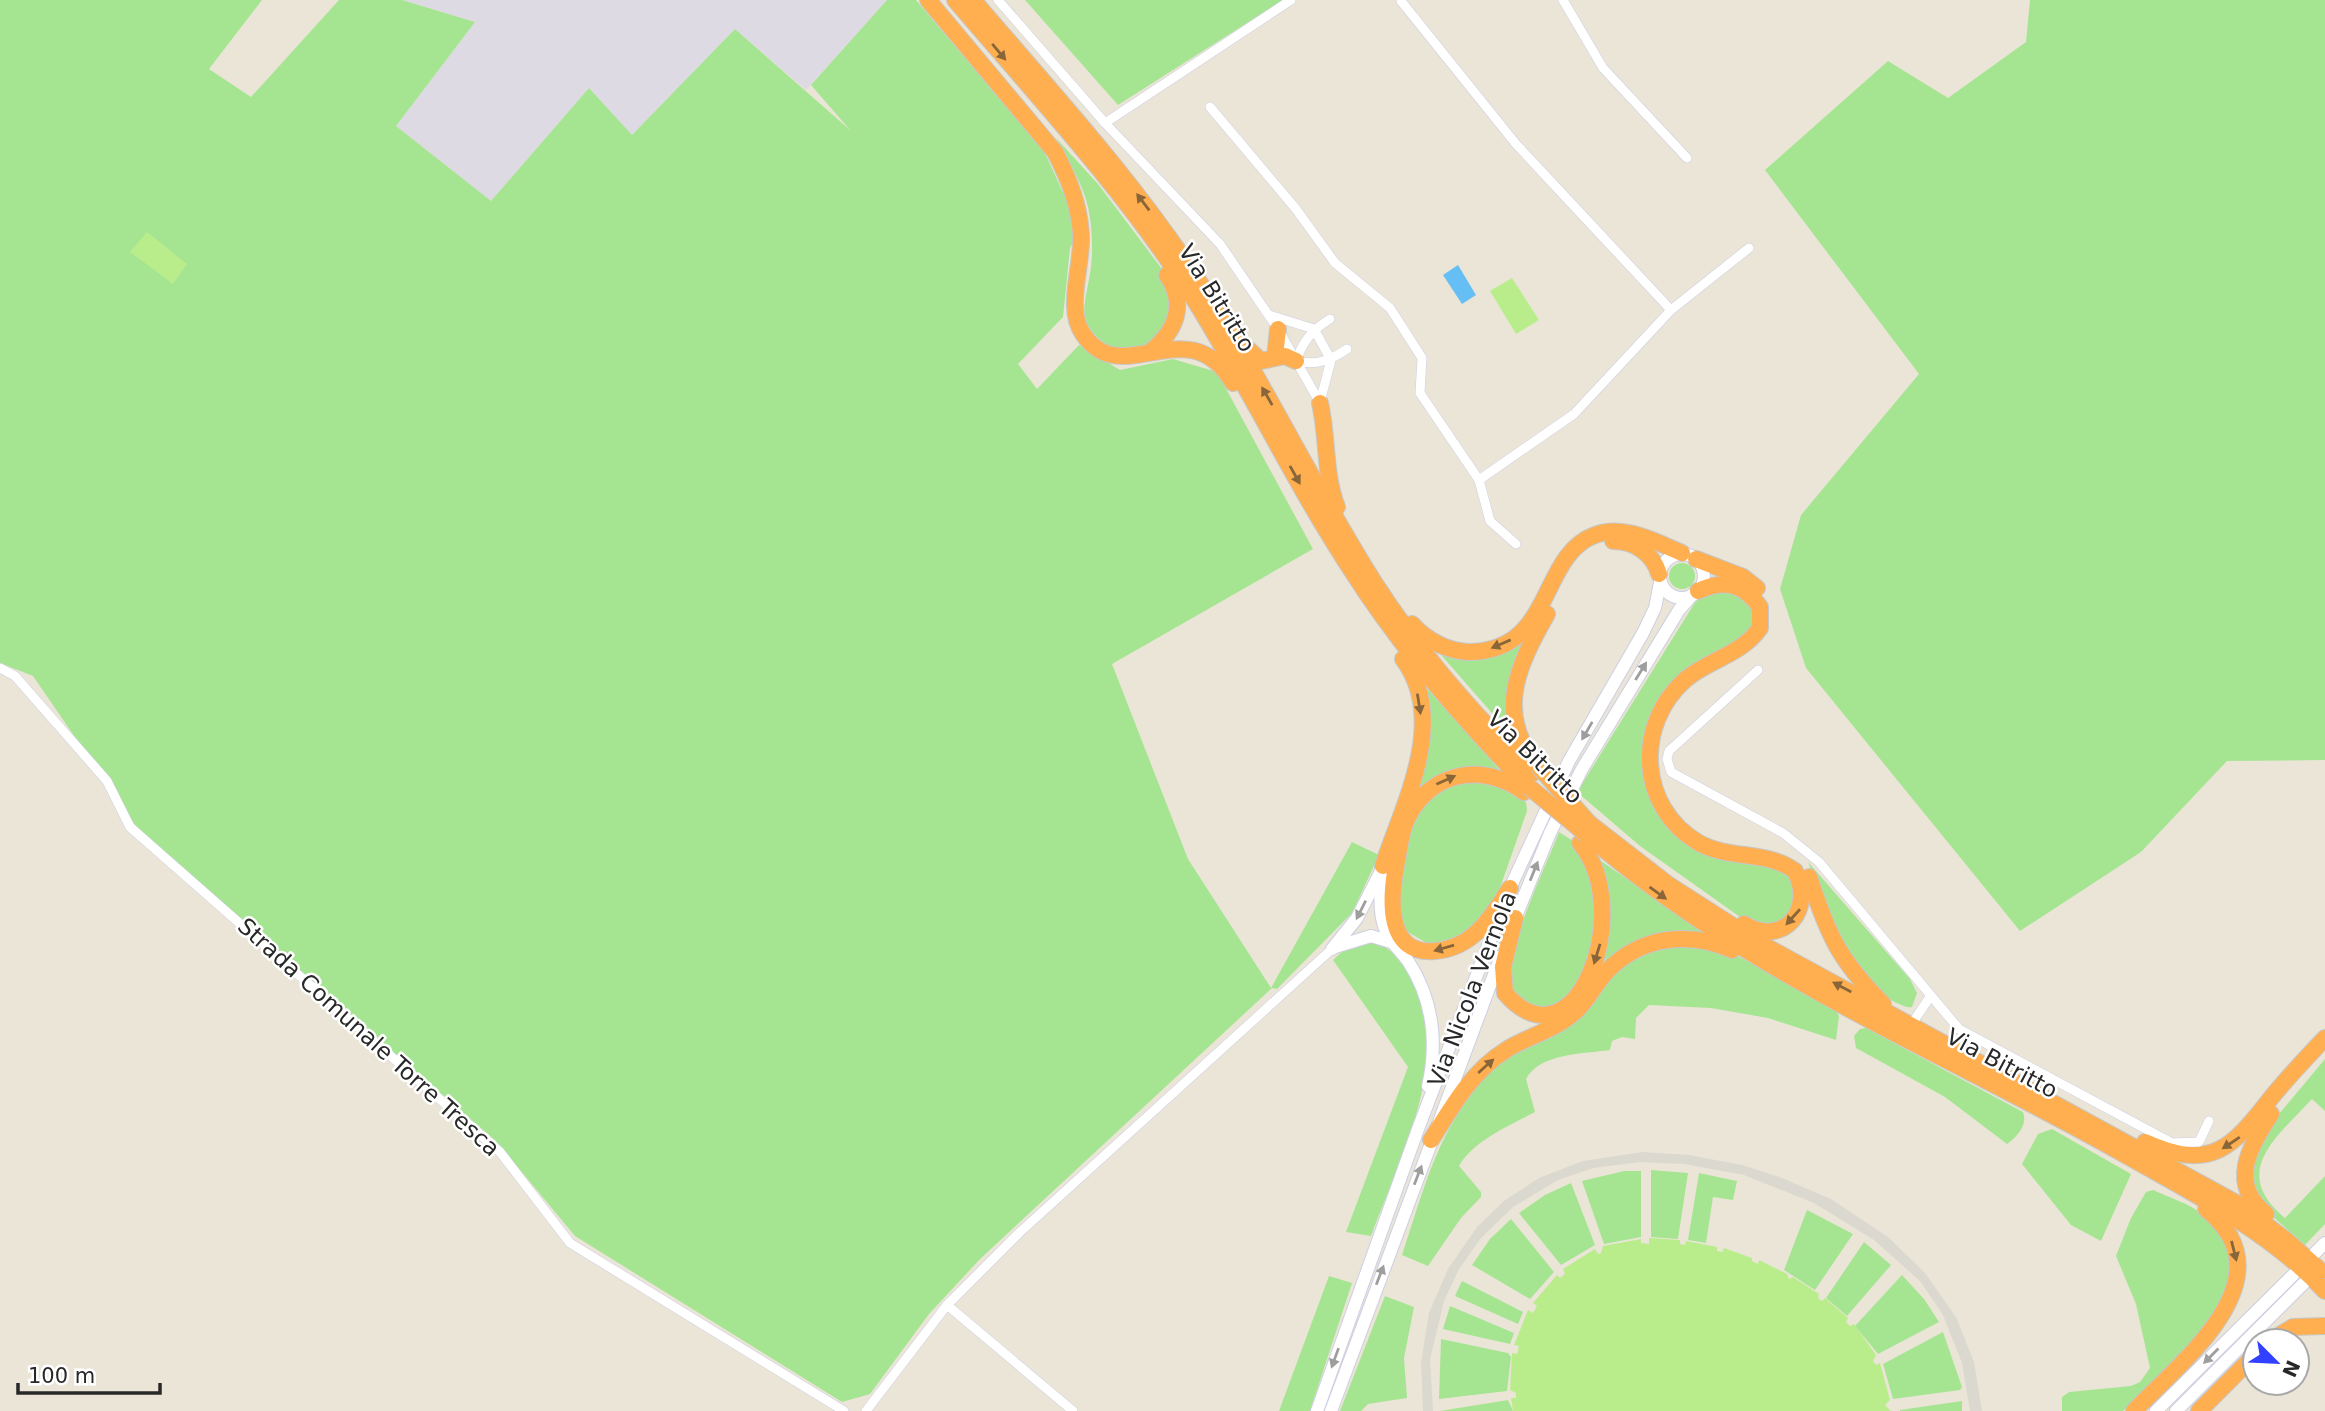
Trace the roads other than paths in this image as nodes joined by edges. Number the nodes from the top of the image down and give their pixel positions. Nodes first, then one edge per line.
1 (928, 0) edge
2 (956, 0) edge
3 (973, 0) edge
4 (999, 0) edge
5 (1290, 0) edge
6 (1563, 0) edge
7 (1401, 1) edge
8 (1210, 107) dead end
9 (1105, 123) junction
10 (1078, 146) junction
11 (1686, 158) dead end
12 (1749, 248) dead end
13 (1182, 258) junction
14 (1671, 310) junction
15 (1268, 315) junction
16 (1330, 320) dead end
17 (1314, 328) junction
18 (1278, 329) junction
19 (1347, 349) dead end
20 (1148, 353) junction
21 (1275, 357) junction
22 (1331, 360) junction
23 (1296, 361) junction
24 (1320, 403) junction
25 (1261, 415) junction
26 (1479, 480) junction
27 (1320, 517) junction
28 (1516, 544) dead end
29 (1689, 556) junction
30 (1660, 578) junction
31 (1375, 583) junction
32 (1695, 593) junction
33 (0, 668) edge
34 (1758, 670) dead end
35 (1533, 783) junction
36 (1585, 834) junction
37 (1621, 849) junction
38 (1383, 866) junction
39 (1510, 888) junction
40 (1515, 918) junction
41 (1391, 942) junction
42 (1332, 949) junction
43 (1792, 976) junction
44 (1930, 997) junction
45 (1894, 1015) junction
46 (1911, 1025) junction
47 (2325, 1038) edge
48 (2325, 1052) edge
49 (2038, 1093) junction
50 (2209, 1121) dead end
51 (1418, 1129) junction
52 (1431, 1140) junction
53 (2175, 1183) junction
54 (1387, 1237) junction
55 (2325, 1243) edge
56 (2309, 1254) junction
57 (2294, 1274) dead end
58 (2325, 1275) edge
59 (2304, 1283) dead end
60 (2325, 1291) edge
61 (947, 1306) junction
62 (1360, 1308) junction
63 (2325, 1326) edge
64 (2293, 1327) edge
65 (2241, 1369) edge
66 (844, 1411) edge
67 (866, 1411) edge
68 (1073, 1411) edge
69 (1317, 1411) edge
70 (1331, 1411) edge
71 (2133, 1411) edge
72 (2156, 1411) edge
73 (2176, 1411) edge
74 (2199, 1411) edge

1 - 20 highway
2 -> 10 highway, Via Bitritto
13 -> 3 highway, Via Bitritto
4 - 9 street
5 - 9 street
6 - 11 street
7 - 14 street
8 - 26 street
9 - 15 street
10 - 20 highway
10 - 25 highway, Via Bitritto
12 - 14 street
13 - 21 highway
31 -> 13 highway, Via Bitritto
14 - 26 street
15 - 17 street
15 - 18 street
16 - 17 street
17 - 22 street
17 - 23 street
18 - 21 highway
18 - 23 street
19 - 22 street
20 - 25 highway
21 - 23 highway
22 - 23 street
22 - 24 street
23 - 24 street
24 - 31 highway
25 -> 27 highway, Via Bitritto
26 - 28 street
27 - 35 highway, Via Bitritto
27 -> 38 highway
29 - 30 main road
29 -> 31 highway
29 - 32 main road
29 - 45 highway
30 - 32 main road
30 - 35 highway
30 -> 39 main road, Via Nicola Vernola
31 - 35 highway, Via Bitritto
32 -> 37 highway
40 -> 32 main road, Via Nicola Vernola
33 - 66 street, Strada Comunale Torre Tresca
34 - 44 street
35 - 36 highway, Via Bitritto, bridge
35 - 36 highway, Via Bitritto, bridge
39 -> 35 highway
36 - 37 highway, Via Bitritto
36 -> 40 highway
36 -> 43 highway, Via Bitritto
45 -> 37 highway, Via Bitritto
38 - 41 main road
38 -> 42 main road
39 - 51 main road, Via Nicola Vernola
40 - 52 main road, Via Nicola Vernola
41 - 42 main road
41 - 51 main road
42 - 61 street
52 -> 43 highway
43 - 53 highway, Via Bitritto
44 - 46 street
44 - 50 street
45 - 46 highway, Via Bitritto
46 - 49 highway, Via Bitritto
47 -> 49 highway
48 - 56 highway
49 - 56 highway, Via Bitritto
51 - 54 main road, Via Nicola Vernola
54 -> 52 main road, Via Nicola Vernola
53 - 60 highway, Via Bitritto
53 -> 71 highway
54 - 62 main road, Via Nicola Vernola
55 - 56 main road
56 - 58 highway, Via Bitritto
57 -> 72 main road
59 - 73 main road
61 - 67 street
61 - 68 street
62 -> 69 main road, Via Nicola Vernola
62 - 70 main road, Via Nicola Vernola
63 - 64 highway
65 - 74 highway

